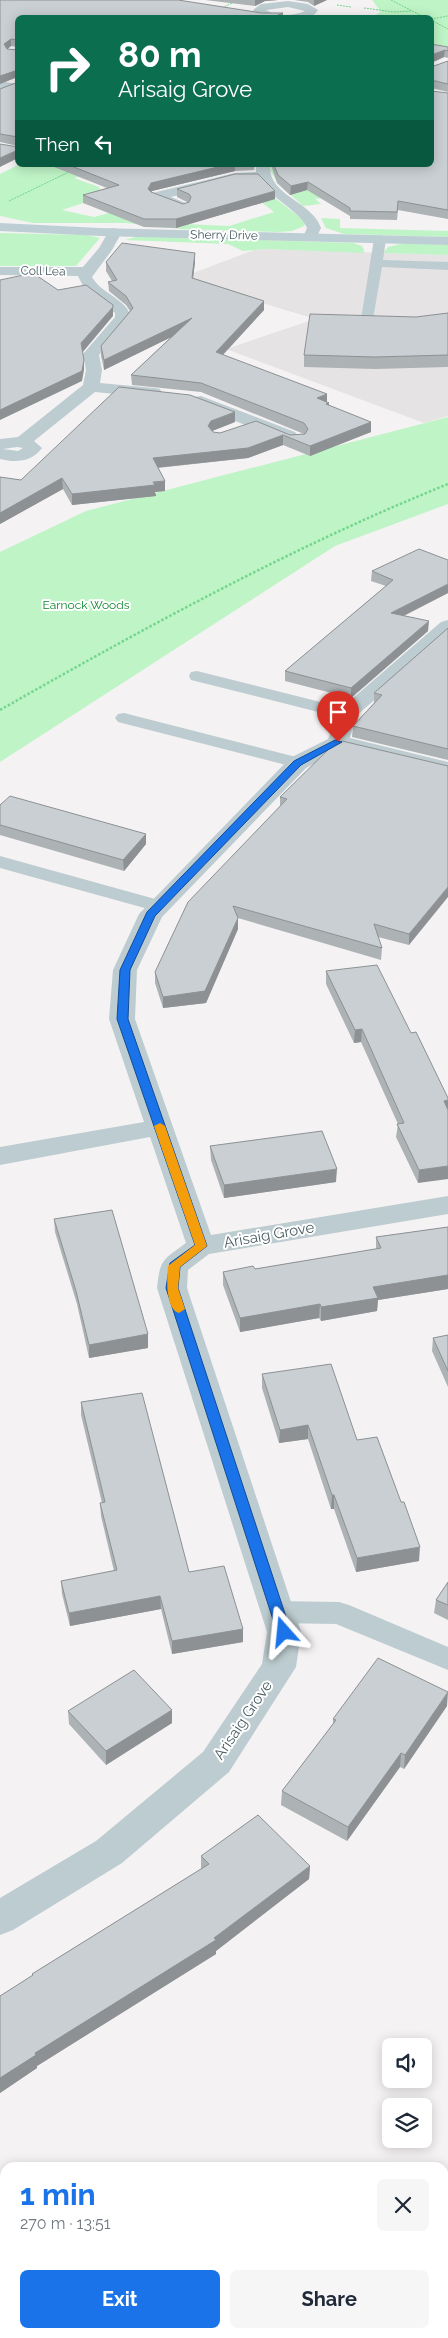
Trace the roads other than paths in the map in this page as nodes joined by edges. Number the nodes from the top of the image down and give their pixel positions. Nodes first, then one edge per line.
1 (225, 4) road end
2 (259, 12) junction
3 (269, 15) edge
4 (307, 15) edge
5 (263, 170) edge
6 (183, 207) edge
7 (7, 227) edge
8 (115, 232) junction
9 (310, 237) junction
10 (380, 239) junction
11 (448, 241) edge
12 (376, 263) junction
13 (448, 266) edge
14 (0, 271) edge
15 (87, 272) junction
16 (368, 319) edge
17 (91, 387) junction
18 (167, 394) edge
19 (185, 396) edge
20 (255, 423) junction
21 (228, 432) edge
22 (297, 440) edge
23 (0, 452) edge
24 (448, 626) edge
25 (197, 676) dead end
26 (346, 714) junction
27 (124, 718) dead end
28 (338, 742) junction
29 (298, 763) junction
30 (448, 769) edge
31 (0, 862) edge
32 (159, 906) junction
33 (160, 1128) junction
34 (0, 1156) edge
35 (448, 1205) edge
36 (201, 1246) junction
37 (277, 1612) junction
38 (448, 1659) edge
39 (0, 1918) edge

1 - 2 street
2 - 3 street
2 - 4 street
5 - 6 street
5 - 9 street
7 - 8 street, Sherry Drive
8 - 9 street, Sherry Drive
8 - 15 street
9 - 10 street, Sherry Drive
10 - 11 street, Sherry Drive
10 - 12 lane
12 - 13 lane
12 - 16 lane
14 - 15 street, Coll Lea
15 - 17 street
17 - 18 street
17 - 23 street
19 - 20 street
20 - 21 street
20 - 22 street
24 - 26 street
25 - 26 lane
26 - 28 street
27 - 29 lane
28 - 29 street
28 - 30 street
29 - 32 street
31 - 32 lane
32 - 33 street
33 - 34 street
33 - 36 street
35 - 36 street, Arisaig Grove
36 - 37 street, Arisaig Grove
37 - 38 lane
37 - 39 street, Arisaig Grove

